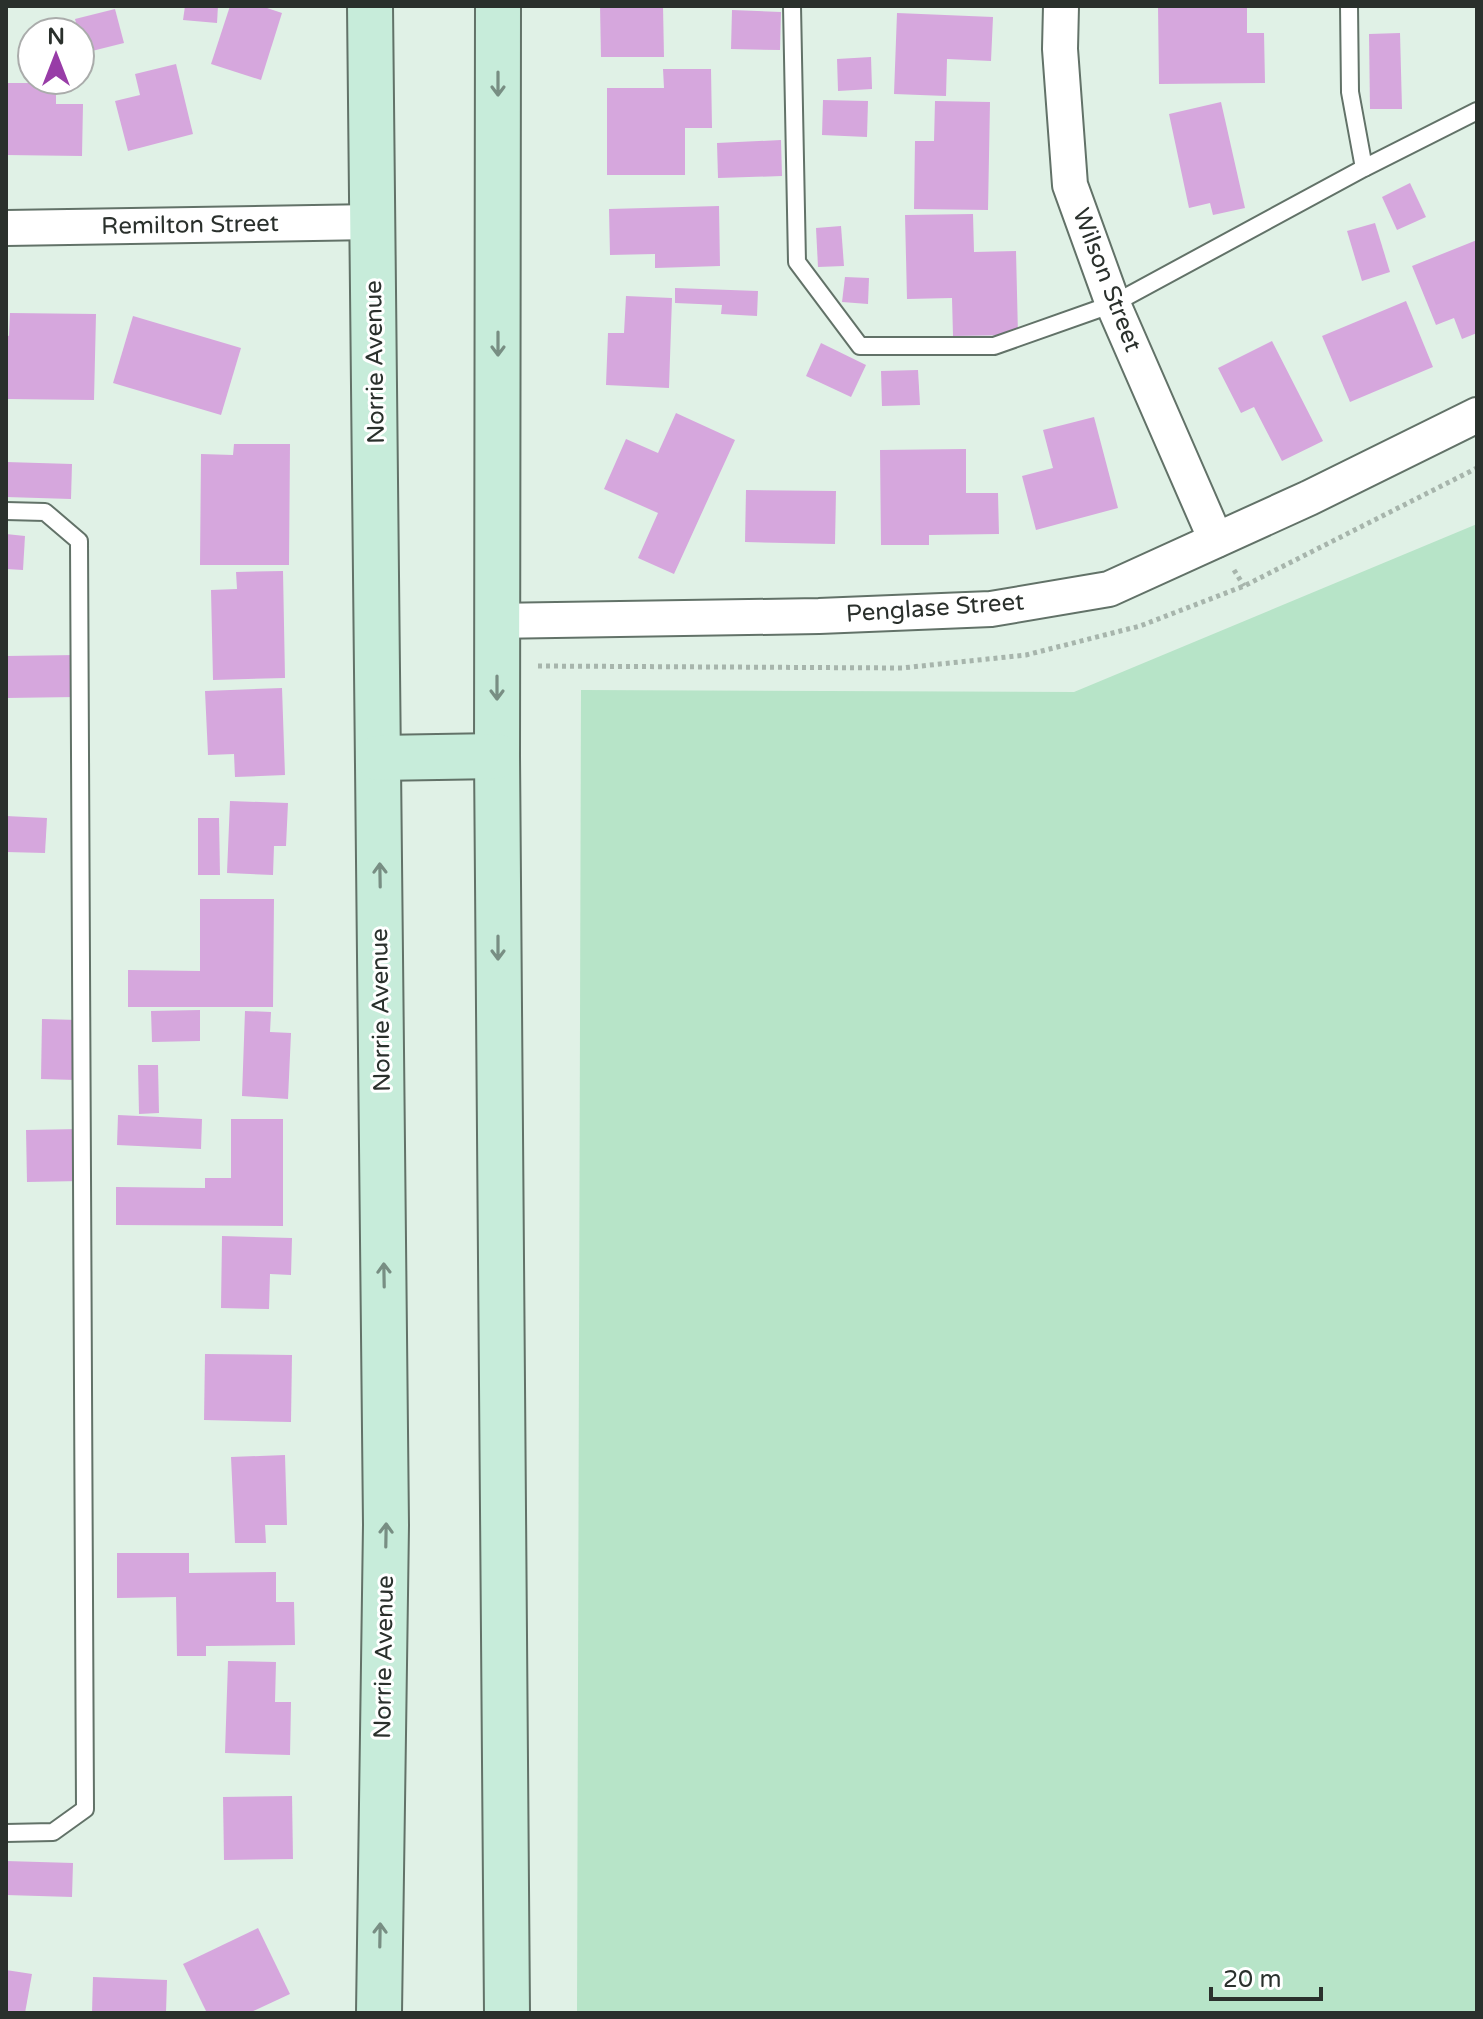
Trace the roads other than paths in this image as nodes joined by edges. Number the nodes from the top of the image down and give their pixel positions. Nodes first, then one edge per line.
1 (370, 6) edge
2 (498, 6) edge
3 (792, 6) edge
4 (1061, 6) edge
5 (1349, 6) edge
6 (1477, 111) edge
7 (1364, 168) junction
8 (373, 222) junction
9 (6, 228) edge
10 (1113, 304) junction
11 (1477, 415) edge
12 (6, 511) edge
13 (1216, 540) junction
14 (497, 621) junction
15 (497, 756) junction
16 (378, 758) junction
17 (6, 1833) edge
18 (379, 2013) edge
19 (507, 2013) edge

1 - 8 main road, Norrie Avenue
2 -> 14 main road
3 - 10 lane
4 - 10 street, Wilson Street
5 - 7 lane
6 - 7 lane
7 - 10 lane
8 - 9 street, Remilton Street
8 - 16 main road, Norrie Avenue
10 - 13 street, Wilson Street
11 - 13 street, Penglase Street
12 - 17 lane
13 - 14 street, Penglase Street
14 -> 15 main road
15 - 16 main road
15 -> 19 main road
18 -> 16 main road, Norrie Avenue

